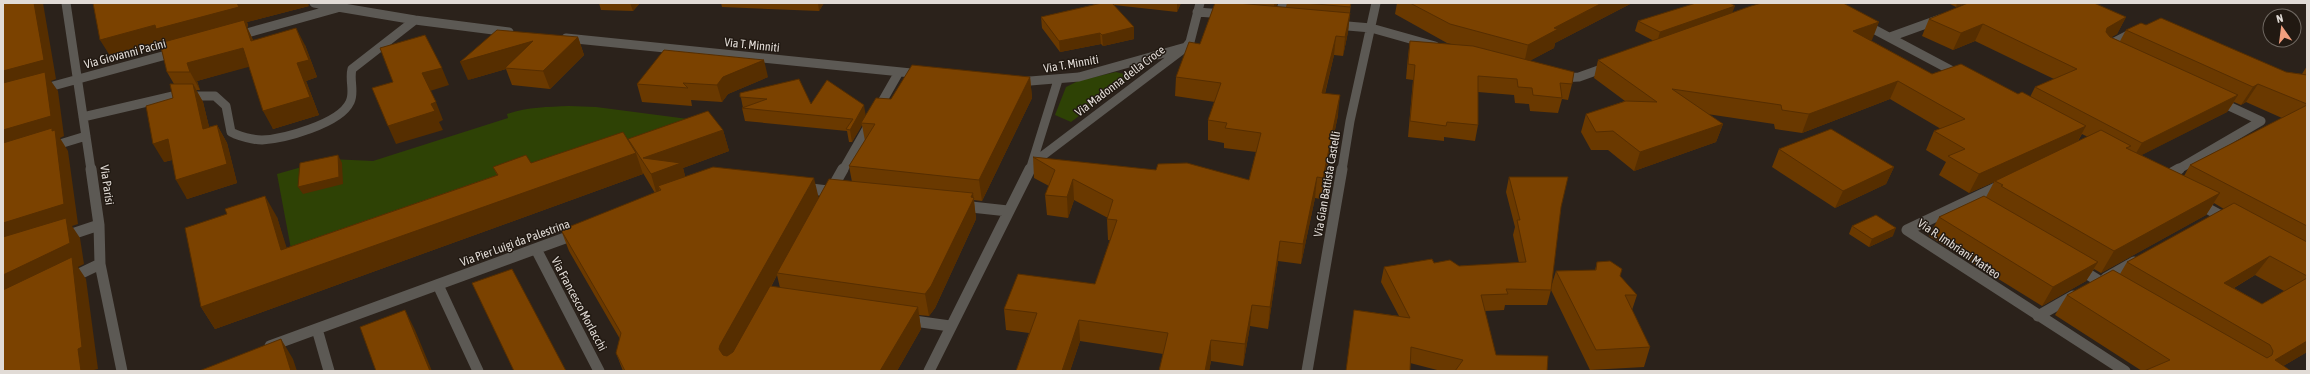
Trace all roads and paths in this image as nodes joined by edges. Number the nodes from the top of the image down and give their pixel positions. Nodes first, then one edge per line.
1 (66, 3) edge
2 (314, 3) edge
3 (1200, 3) edge
4 (1283, 3) edge
5 (1376, 3) edge
6 (340, 7) junction
7 (1197, 12) junction
8 (1234, 15) edge
9 (1948, 16) edge
10 (415, 20) junction
11 (1278, 20) edge
12 (1857, 20) edge
13 (1324, 24) edge
14 (1371, 28) junction
15 (522, 33) edge
16 (2130, 34) edge
17 (553, 37) edge
18 (1890, 37) junction
19 (228, 38) edge
20 (1186, 47) junction
21 (1447, 49) edge
22 (183, 50) edge
23 (2117, 55) edge
24 (1615, 64) edge
25 (899, 72) junction
26 (930, 75) edge
27 (1554, 78) edge
28 (1966, 78) edge
29 (78, 79) junction
30 (1058, 80) junction
31 (1009, 82) edge
32 (33, 92) edge
33 (2210, 98) edge
34 (84, 117) junction
35 (86, 136) junction
36 (41, 150) edge
37 (1032, 164) junction
38 (2010, 182) edge
39 (794, 186) edge
40 (2171, 189) edge
41 (846, 193) edge
42 (829, 195) junction
43 (2185, 196) edge
44 (1966, 202) junction
45 (954, 205) edge
46 (1980, 210) edge
47 (1008, 211) junction
48 (2220, 215) junction
49 (2206, 222) edge
50 (100, 225) junction
51 (2240, 226) edge
52 (587, 230) edge
53 (55, 239) edge
54 (536, 249) junction
55 (2146, 256) edge
56 (2066, 261) edge
57 (100, 264) junction
58 (2100, 281) junction
59 (58, 285) edge
60 (438, 285) junction
61 (2119, 293) edge
62 (2038, 316) junction
63 (896, 318) edge
64 (950, 326) junction
65 (316, 329) junction
66 (259, 350) edge
67 (122, 371) edge
68 (330, 371) edge
69 (478, 371) edge
70 (599, 371) edge
71 (930, 371) edge
72 (1307, 371) edge
73 (2125, 371) edge

1 - 29 street, Via Parisi
2 - 6 street
3 - 7 street
4 - 11 street
5 - 14 street, Via Gian Battista Castelli
6 - 10 street
6 - 19 street
7 - 8 street
7 - 20 street
9 - 18 street
10 - 15 street
10 - 34 street
12 - 18 street
13 - 14 street
14 - 21 street
14 - 72 street, Via Gian Battista Castelli
16 - 23 street
17 - 25 street, Via T. Minniti
18 - 28 street
20 - 30 street, Via T. Minniti
20 - 37 street, Via Madonna della Croce
22 - 29 street, Via Giovanni Pacini
24 - 27 street
25 - 26 street, Via T. Minniti
25 - 42 street
29 - 32 street, Via Giovanni Pacini
29 - 34 street, Via Parisi
30 - 31 street, Via T. Minniti
30 - 37 street, Via Madonna della Croce
33 - 40 street
34 - 35 street, Via Parisi
35 - 36 street
35 - 50 street, Via Parisi
37 - 47 street, Via Madonna della Croce
38 - 44 street, Via R. Imbriani Matteo
39 - 42 street
41 - 42 street
43 - 48 street
44 - 46 street
44 - 62 street, Via R. Imbriani Matteo
45 - 47 street
47 - 64 street, Via Madonna della Croce
48 - 49 street
48 - 51 street
50 - 53 street
50 - 57 street, Via Parisi
52 - 54 street, Via Pier Luigi da Palestrina
54 - 60 street, Via Pier Luigi da Palestrina
54 - 70 street, Via Francesco Morlacchi
55 - 58 street
56 - 58 street
57 - 59 street
57 - 67 street, Via Parisi
58 - 61 street
58 - 62 street
60 - 65 street, Via Pier Luigi da Palestrina
60 - 69 street
62 - 73 street, Via R. Imbriani Matteo
63 - 64 street
64 - 71 street, Via Madonna della Croce
65 - 66 street, Via Pier Luigi da Palestrina
65 - 68 street

